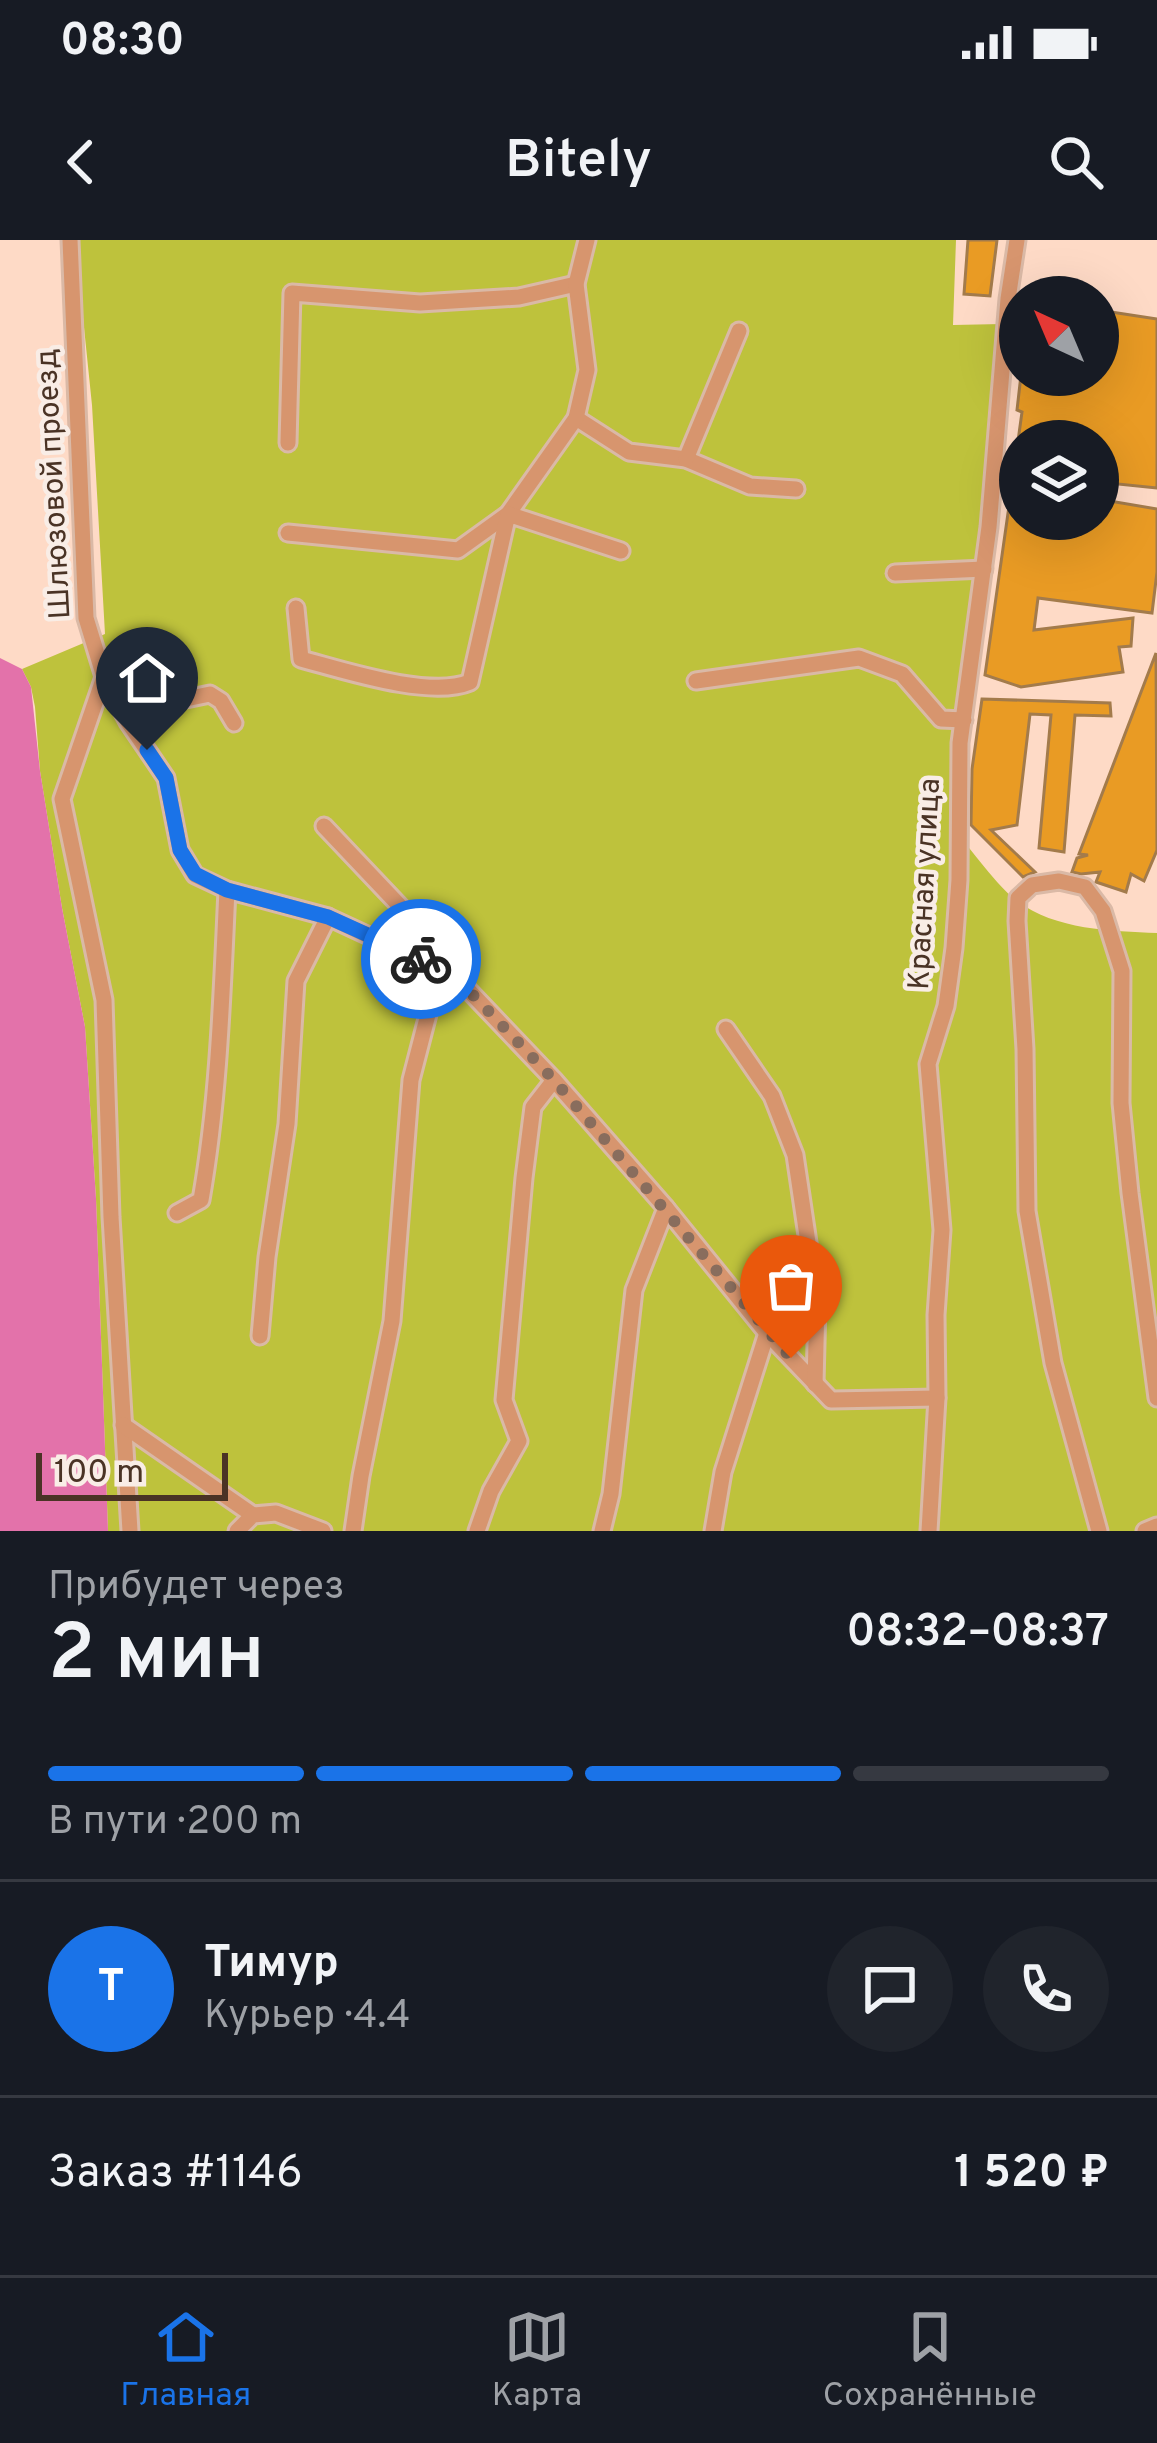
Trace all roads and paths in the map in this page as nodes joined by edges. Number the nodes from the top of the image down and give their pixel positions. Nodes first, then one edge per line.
1 (70, 240) edge
2 (587, 240) edge
3 (1017, 240) edge
4 (576, 284) junction
5 (739, 331) dead end
6 (576, 418) junction
7 (288, 443) dead end
8 (686, 459) junction
9 (796, 489) dead end
10 (508, 514) junction
11 (288, 533) dead end
12 (621, 551) dead end
13 (984, 569) junction
14 (895, 573) dead end
15 (296, 608) dead end
16 (104, 676) junction
17 (696, 681) dead end
18 (123, 712) junction
19 (964, 720) junction
20 (234, 723) dead end
21 (323, 826) dead end
22 (227, 890) junction
23 (328, 917) junction
24 (455, 976) junction
25 (726, 1029) dead end
26 (554, 1080) junction
27 (666, 1208) junction
28 (177, 1213) dead end
29 (766, 1333) junction
30 (260, 1336) dead end
31 (815, 1384) junction
32 (937, 1398) junction
33 (1157, 1398) edge
34 (123, 1425) junction
35 (253, 1515) junction
36 (1157, 1526) edge
37 (130, 1531) edge
38 (237, 1531) edge
39 (323, 1531) edge
40 (353, 1531) edge
41 (477, 1531) edge
42 (602, 1531) edge
43 (713, 1531) edge
44 (929, 1531) edge
45 (1099, 1531) edge
46 (1145, 1531) edge

1 - 16 street, Шлюзовой проезд
2 - 4 street
3 - 13 street, Красная улица
4 - 6 street
4 - 7 street
5 - 8 street
6 - 8 street
6 - 10 street
8 - 9 street
10 - 11 street
10 - 12 street
10 - 15 street
13 - 14 street
13 - 19 street, Красная улица
16 - 18 street, Шлюзовой проезд
16 - 34 street
17 - 19 street
18 - 20 street
18 - 22 street, Шлюзовой проезд
19 - 32 street, Красная улица
21 - 24 street
22 - 23 street
22 - 28 street
23 - 24 street
23 - 30 street
24 - 26 street
24 - 40 street
25 - 31 street
26 - 27 street
26 - 41 street
27 - 29 street
27 - 42 street
29 - 31 street
29 - 43 street
31 - 32 street
32 - 44 street, Красная улица
33 - 45 street
34 - 35 street
34 - 37 street
35 - 38 street
35 - 39 street
36 - 46 street

